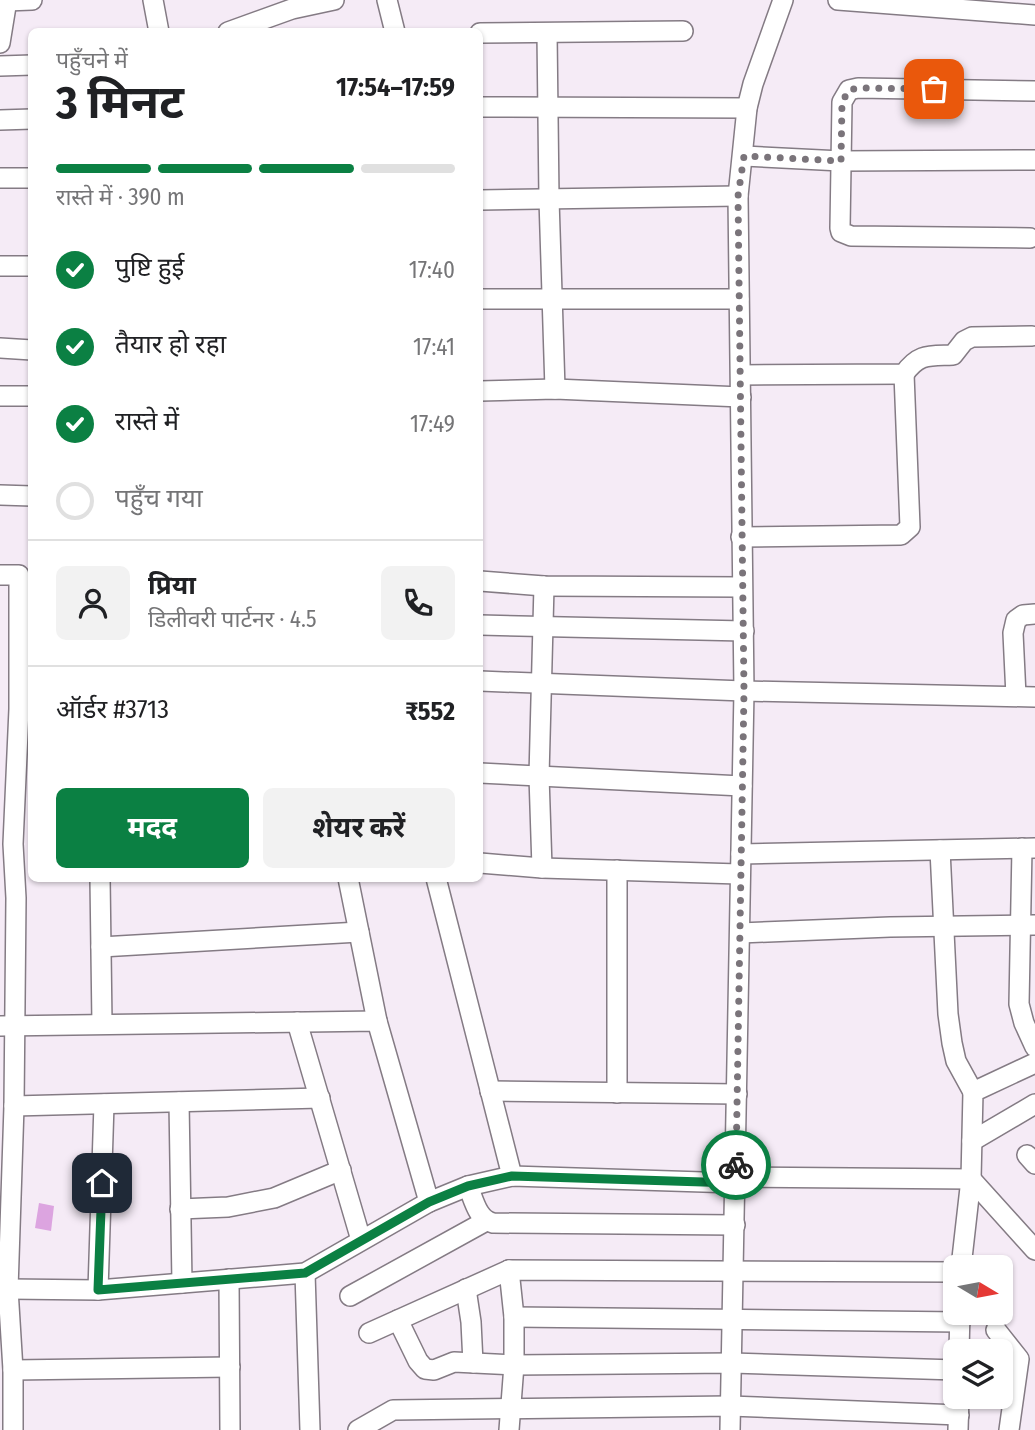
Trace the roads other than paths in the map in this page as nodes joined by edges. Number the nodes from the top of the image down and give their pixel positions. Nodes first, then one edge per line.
1 (32, 0) edge
2 (153, 0) edge
3 (334, 0) edge
4 (387, 0) edge
5 (783, 0) edge
6 (838, 0) edge
7 (7, 1) edge
8 (291, 4) edge
9 (939, 4) edge
10 (1035, 15) edge
11 (158, 28) edge
12 (237, 28) edge
13 (394, 28) edge
14 (683, 31) dead end
15 (483, 33) edge
16 (547, 33) junction
17 (0, 43) edge
18 (28, 65) edge
19 (0, 66) edge
20 (1035, 91) edge
21 (483, 107) edge
22 (747, 108) junction
23 (548, 109) junction
24 (28, 119) edge
25 (0, 120) edge
26 (744, 156) junction
27 (1035, 160) edge
28 (841, 161) junction
29 (0, 178) edge
30 (28, 178) edge
31 (738, 196) junction
32 (549, 199) junction
33 (483, 200) edge
34 (1030, 238) dead end
35 (0, 266) edge
36 (28, 266) edge
37 (483, 299) edge
38 (739, 299) junction
39 (553, 300) junction
40 (1032, 336) dead end
41 (0, 348) edge
42 (28, 350) edge
43 (904, 374) junction
44 (741, 375) junction
45 (555, 389) junction
46 (483, 391) edge
47 (0, 396) edge
48 (28, 396) edge
49 (741, 397) junction
50 (0, 495) edge
51 (28, 496) edge
52 (741, 537) junction
53 (17, 575) edge
54 (483, 581) edge
55 (544, 586) junction
56 (741, 587) junction
57 (1035, 614) edge
58 (483, 625) edge
59 (543, 625) junction
60 (744, 631) junction
61 (483, 681) edge
62 (541, 683) junction
63 (744, 691) junction
64 (1025, 697) edge
65 (483, 773) edge
66 (539, 776) junction
67 (742, 786) junction
68 (22, 844) edge
69 (1029, 848) edge
70 (940, 850) junction
71 (741, 854) junction
72 (483, 863) edge
73 (542, 868) junction
74 (617, 870) junction
75 (739, 874) junction
76 (100, 882) edge
77 (349, 882) edge
78 (437, 882) edge
79 (1029, 925) edge
80 (8, 926) edge
81 (943, 926) junction
82 (359, 932) junction
83 (740, 933) junction
84 (101, 947) junction
85 (377, 1021) junction
86 (297, 1022) junction
87 (102, 1024) junction
88 (7, 1026) edge
89 (1035, 1047) edge
90 (1035, 1063) edge
91 (490, 1091) junction
92 (973, 1092) junction
93 (617, 1093) junction
94 (737, 1094) junction
95 (320, 1098) junction
96 (179, 1102) junction
97 (104, 1104) junction
98 (1035, 1104) edge
99 (13, 1106) junction
100 (972, 1142) junction
101 (341, 1170) junction
102 (512, 1176) junction
103 (971, 1179) junction
104 (735, 1180) junction
105 (468, 1186) junction
106 (6, 1201) edge
107 (429, 1202) junction
108 (180, 1209) junction
109 (486, 1221) junction
110 (735, 1225) junction
111 (361, 1240) junction
112 (1035, 1250) edge
113 (962, 1255) edge
114 (509, 1270) junction
115 (734, 1272) junction
116 (943, 1272) edge
117 (305, 1273) junction
118 (229, 1279) junction
119 (182, 1283) junction
120 (8, 1289) junction
121 (98, 1290) junction
122 (466, 1290) junction
123 (350, 1296) dead end
124 (514, 1317) junction
125 (943, 1317) edge
126 (733, 1319) junction
127 (398, 1320) junction
128 (996, 1330) dead end
129 (369, 1333) dead end
130 (1003, 1339) edge
131 (1013, 1351) edge
132 (474, 1363) junction
133 (732, 1363) junction
134 (514, 1365) junction
135 (1013, 1365) edge
136 (230, 1367) junction
137 (13, 1370) junction
138 (943, 1370) edge
139 (730, 1406) junction
140 (509, 1409) junction
141 (1010, 1409) edge
142 (959, 1414) edge
143 (1011, 1428) edge
144 (13, 1430) edge
145 (230, 1430) edge
146 (310, 1430) edge
147 (358, 1430) edge
148 (509, 1430) edge
149 (730, 1430) edge

1 - 7 street
2 - 11 street
3 - 8 street
4 - 13 street
5 - 22 street
6 - 9 street
7 - 17 street
8 - 12 street
9 - 10 street
14 - 16 street
15 - 16 street
16 - 23 street
18 - 19 street
20 - 28 street
21 - 23 street
22 - 23 street
22 - 26 street
23 - 32 street
24 - 25 street
26 - 28 street
26 - 31 street
27 - 28 street
28 - 34 street
29 - 30 street
31 - 32 street
31 - 38 street
32 - 33 street
32 - 39 street
35 - 36 street
37 - 39 street
38 - 39 street
38 - 44 street
39 - 45 street
40 - 43 street
41 - 42 street
43 - 44 street
43 - 52 street
44 - 49 street
45 - 46 street
45 - 49 street
47 - 48 street
49 - 52 street
50 - 51 street
52 - 56 street
53 - 68 street
54 - 55 street
55 - 56 street
55 - 59 street
56 - 60 street
57 - 64 street
58 - 59 street
59 - 60 street
59 - 62 street
60 - 63 street
61 - 62 street
62 - 63 street
62 - 66 street
63 - 64 street
63 - 67 street
65 - 66 street
66 - 67 street
66 - 73 street
67 - 71 street
68 - 80 street
69 - 70 street
69 - 79 street
70 - 71 street
70 - 81 street
71 - 75 street
72 - 73 street
73 - 74 street
74 - 75 street
74 - 93 street
75 - 83 street
76 - 84 street
77 - 82 street
78 - 91 street
79 - 81 street
79 - 89 street
80 - 88 street
81 - 83 street
81 - 92 street
82 - 84 street
82 - 85 street
83 - 94 street
84 - 87 street
85 - 86 street
85 - 107 street
86 - 87 street
86 - 95 street
87 - 88 street
88 - 99 street
90 - 92 street
91 - 93 street
91 - 102 street
92 - 100 street
93 - 94 street
94 - 104 street
95 - 96 street
95 - 101 street
96 - 97 street
96 - 108 street
97 - 99 street
97 - 121 street
98 - 100 street
99 - 106 street
100 - 103 street
101 - 108 street
101 - 111 street
102 - 104 street
102 - 105 street
103 - 104 street
103 - 112 street
103 - 113 street
104 - 110 street
105 - 107 street
105 - 109 street
106 - 120 street
107 - 111 street
108 - 119 street
109 - 110 street
109 - 123 street
110 - 115 street
111 - 117 street
114 - 115 street
114 - 122 street
114 - 124 street
115 - 116 street
115 - 126 street
117 - 118 street
117 - 146 street
118 - 119 street
118 - 136 street
119 - 121 street
120 - 121 street
120 - 137 street
122 - 127 street
122 - 132 street
124 - 126 street
124 - 134 street
125 - 126 street
126 - 133 street
127 - 129 street
127 - 132 street
128 - 130 street
131 - 135 street
132 - 134 street
133 - 134 street
133 - 138 street
133 - 139 street
134 - 140 street
136 - 137 street
136 - 145 street
137 - 144 street
139 - 140 street
139 - 142 street
139 - 149 street
140 - 147 street
140 - 148 street
141 - 143 street

